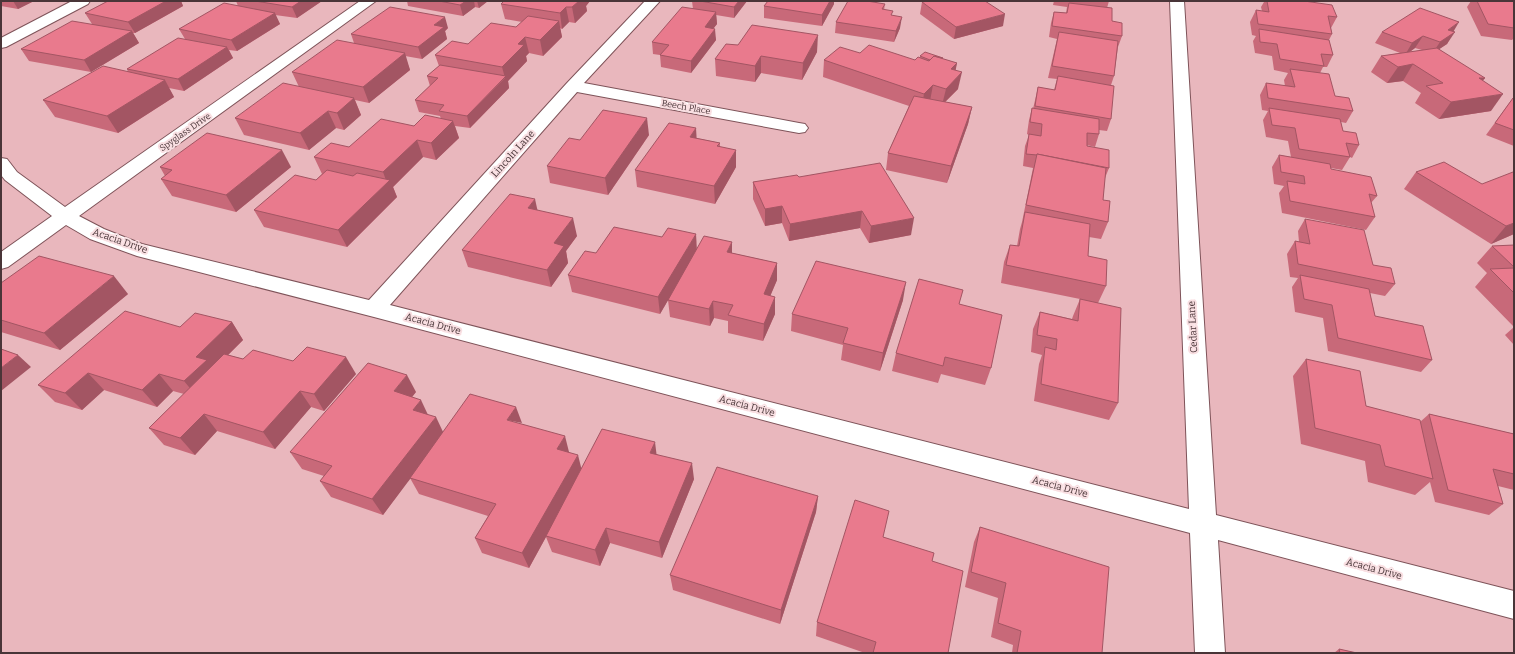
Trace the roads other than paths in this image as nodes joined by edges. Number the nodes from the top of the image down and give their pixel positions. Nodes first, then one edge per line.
1 (83, 1) edge
2 (369, 1) edge
3 (653, 1) edge
4 (1178, 1) edge
5 (1, 44) edge
6 (573, 86) junction
7 (799, 128) dead end
8 (1, 163) edge
9 (65, 217) junction
10 (1, 262) edge
11 (374, 309) junction
12 (1203, 524) junction
13 (1514, 605) edge
14 (1210, 653) edge

1 - 5 street
2 - 9 street, Spyglass Drive
3 - 6 street, Lincoln Lane
4 - 12 street, Cedar Lane
6 - 7 street, Beech Place
6 - 11 street, Lincoln Lane
8 - 9 street, Acacia Drive
9 - 10 street, Spyglass Drive
9 - 11 street, Acacia Drive
11 - 12 street, Acacia Drive
12 - 13 street, Acacia Drive
12 - 14 street, Cedar Lane

